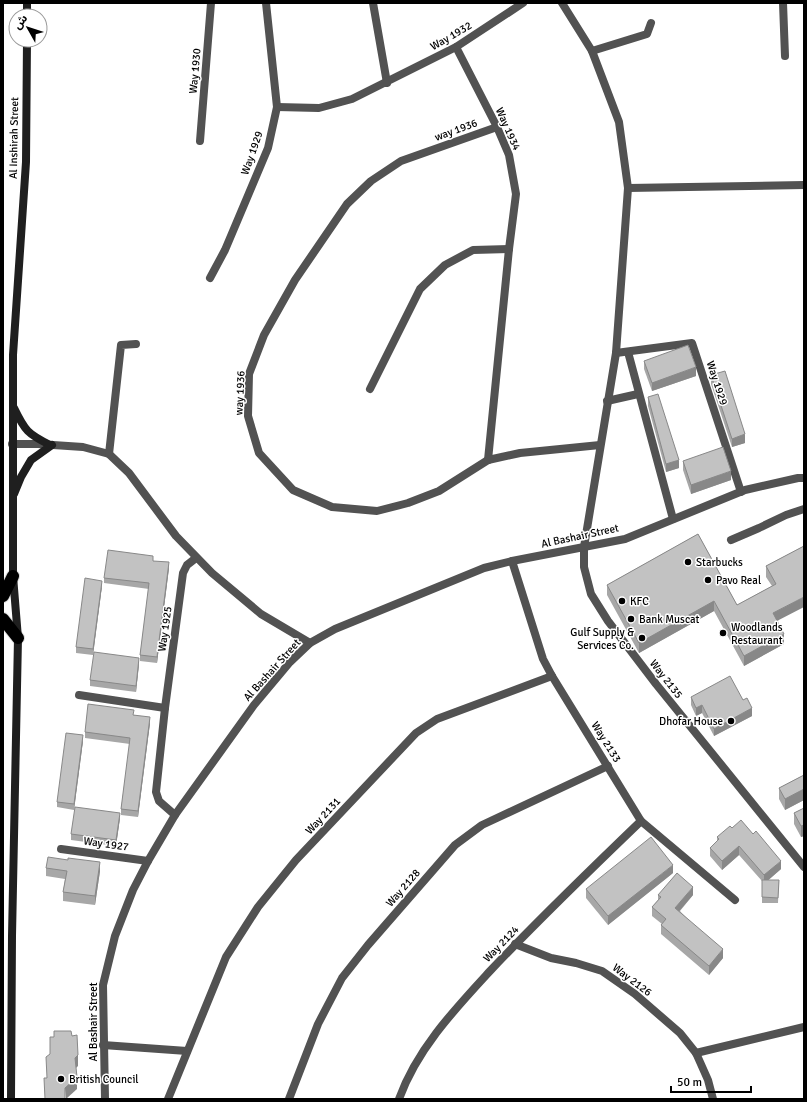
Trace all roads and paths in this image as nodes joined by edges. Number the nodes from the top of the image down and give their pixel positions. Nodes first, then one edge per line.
1 (211, 3) edge
2 (266, 3) edge
3 (373, 3) edge
4 (524, 3) edge
5 (562, 3) edge
6 (783, 3) edge
7 (651, 23) dead end
8 (456, 47) junction
9 (27, 48) edge
10 (592, 51) junction
11 (785, 56) dead end
12 (386, 83) junction
13 (277, 107) junction
14 (497, 127) junction
15 (200, 141) dead end
16 (804, 185) edge
17 (628, 188) junction
18 (509, 249) junction
19 (210, 278) dead end
20 (136, 344) dead end
21 (628, 352) junction
22 (616, 353) junction
23 (370, 388) dead end
24 (638, 394) junction
25 (607, 401) junction
26 (13, 406) junction
27 (12, 444) junction
28 (51, 445) junction
29 (600, 445) junction
30 (109, 454) junction
31 (488, 460) junction
32 (804, 478) edge
33 (741, 492) junction
34 (12, 496) junction
35 (804, 509) edge
36 (673, 519) junction
37 (731, 540) dead end
38 (584, 547) junction
39 (196, 558) junction
40 (512, 561) junction
41 (13, 576) junction
42 (3, 596) edge
43 (3, 619) edge
44 (18, 638) junction
45 (310, 643) junction
46 (552, 676) junction
47 (79, 695) dead end
48 (165, 708) junction
49 (608, 766) junction
50 (176, 815) junction
51 (641, 821) junction
52 (61, 849) dead end
53 (148, 861) junction
54 (804, 867) edge
55 (735, 900) dead end
56 (515, 944) junction
57 (804, 1029) edge
58 (103, 1045) junction
59 (187, 1051) junction
60 (696, 1053) junction
61 (11, 1099) edge
62 (105, 1099) edge
63 (168, 1099) edge
64 (289, 1099) edge
65 (400, 1099) edge
66 (713, 1099) edge

1 - 15 street, Way 1930
2 - 13 street, Way 1929
3 - 12 street
4 - 8 street, Way 1932
5 - 10 street
6 - 11 street
7 - 10 street
8 - 12 street, Way 1932
8 - 14 street, Way 1934
9 - 26 street, Al Inshirah Street
10 - 17 street
12 - 13 street, Way 1932
13 - 19 street, Way 1929
14 - 18 street, Way 1934
14 - 31 street, way 1936
16 - 17 street
17 - 22 street
18 - 23 street
18 - 31 street, Way 1934
20 - 30 street
21 - 22 street, Way 1929
21 - 24 street
21 - 33 street, Way 1929
22 - 25 street
24 - 25 street
24 - 36 street
25 - 29 street
26 - 27 street, Al Inshirah Street
26 - 28 street
27 - 28 street
27 - 34 street, Al Inshirah Street
28 - 30 street
28 - 34 street
29 - 31 street, way 1936
29 - 38 street
30 - 39 street
32 - 33 street, Al Bashair Street
33 - 36 street, Al Bashair Street
34 - 41 street, Al Inshirah Street
35 - 37 street
36 - 38 street, Al Bashair Street
38 - 40 street, Al Bashair Street
38 - 54 street, Way 2135
39 - 45 street
39 - 48 street, Way 1925
40 - 45 street, Al Bashair Street
40 - 46 street, Way 2133
41 - 42 highway
41 - 44 street, Al Inshirah Street
43 - 44 highway
44 - 61 street, Al Inshirah Street
45 - 50 street, Al Bashair Street
46 - 49 street, Way 2133
46 - 59 street, Way 2131
47 - 48 street
48 - 50 street, Way 1925
49 - 51 street, Way 2133
49 - 64 street, Way 2128
50 - 53 street, Al Bashair Street
51 - 55 street, Way 2133
51 - 56 street, Way 2124
52 - 53 street, Way 1927
53 - 58 street, Al Bashair Street
56 - 60 street, Way 2126
56 - 65 street, Way 2124
57 - 60 street
58 - 59 street
58 - 62 street, Al Bashair Street
59 - 63 street, Way 2131
60 - 66 street, Way 2126

